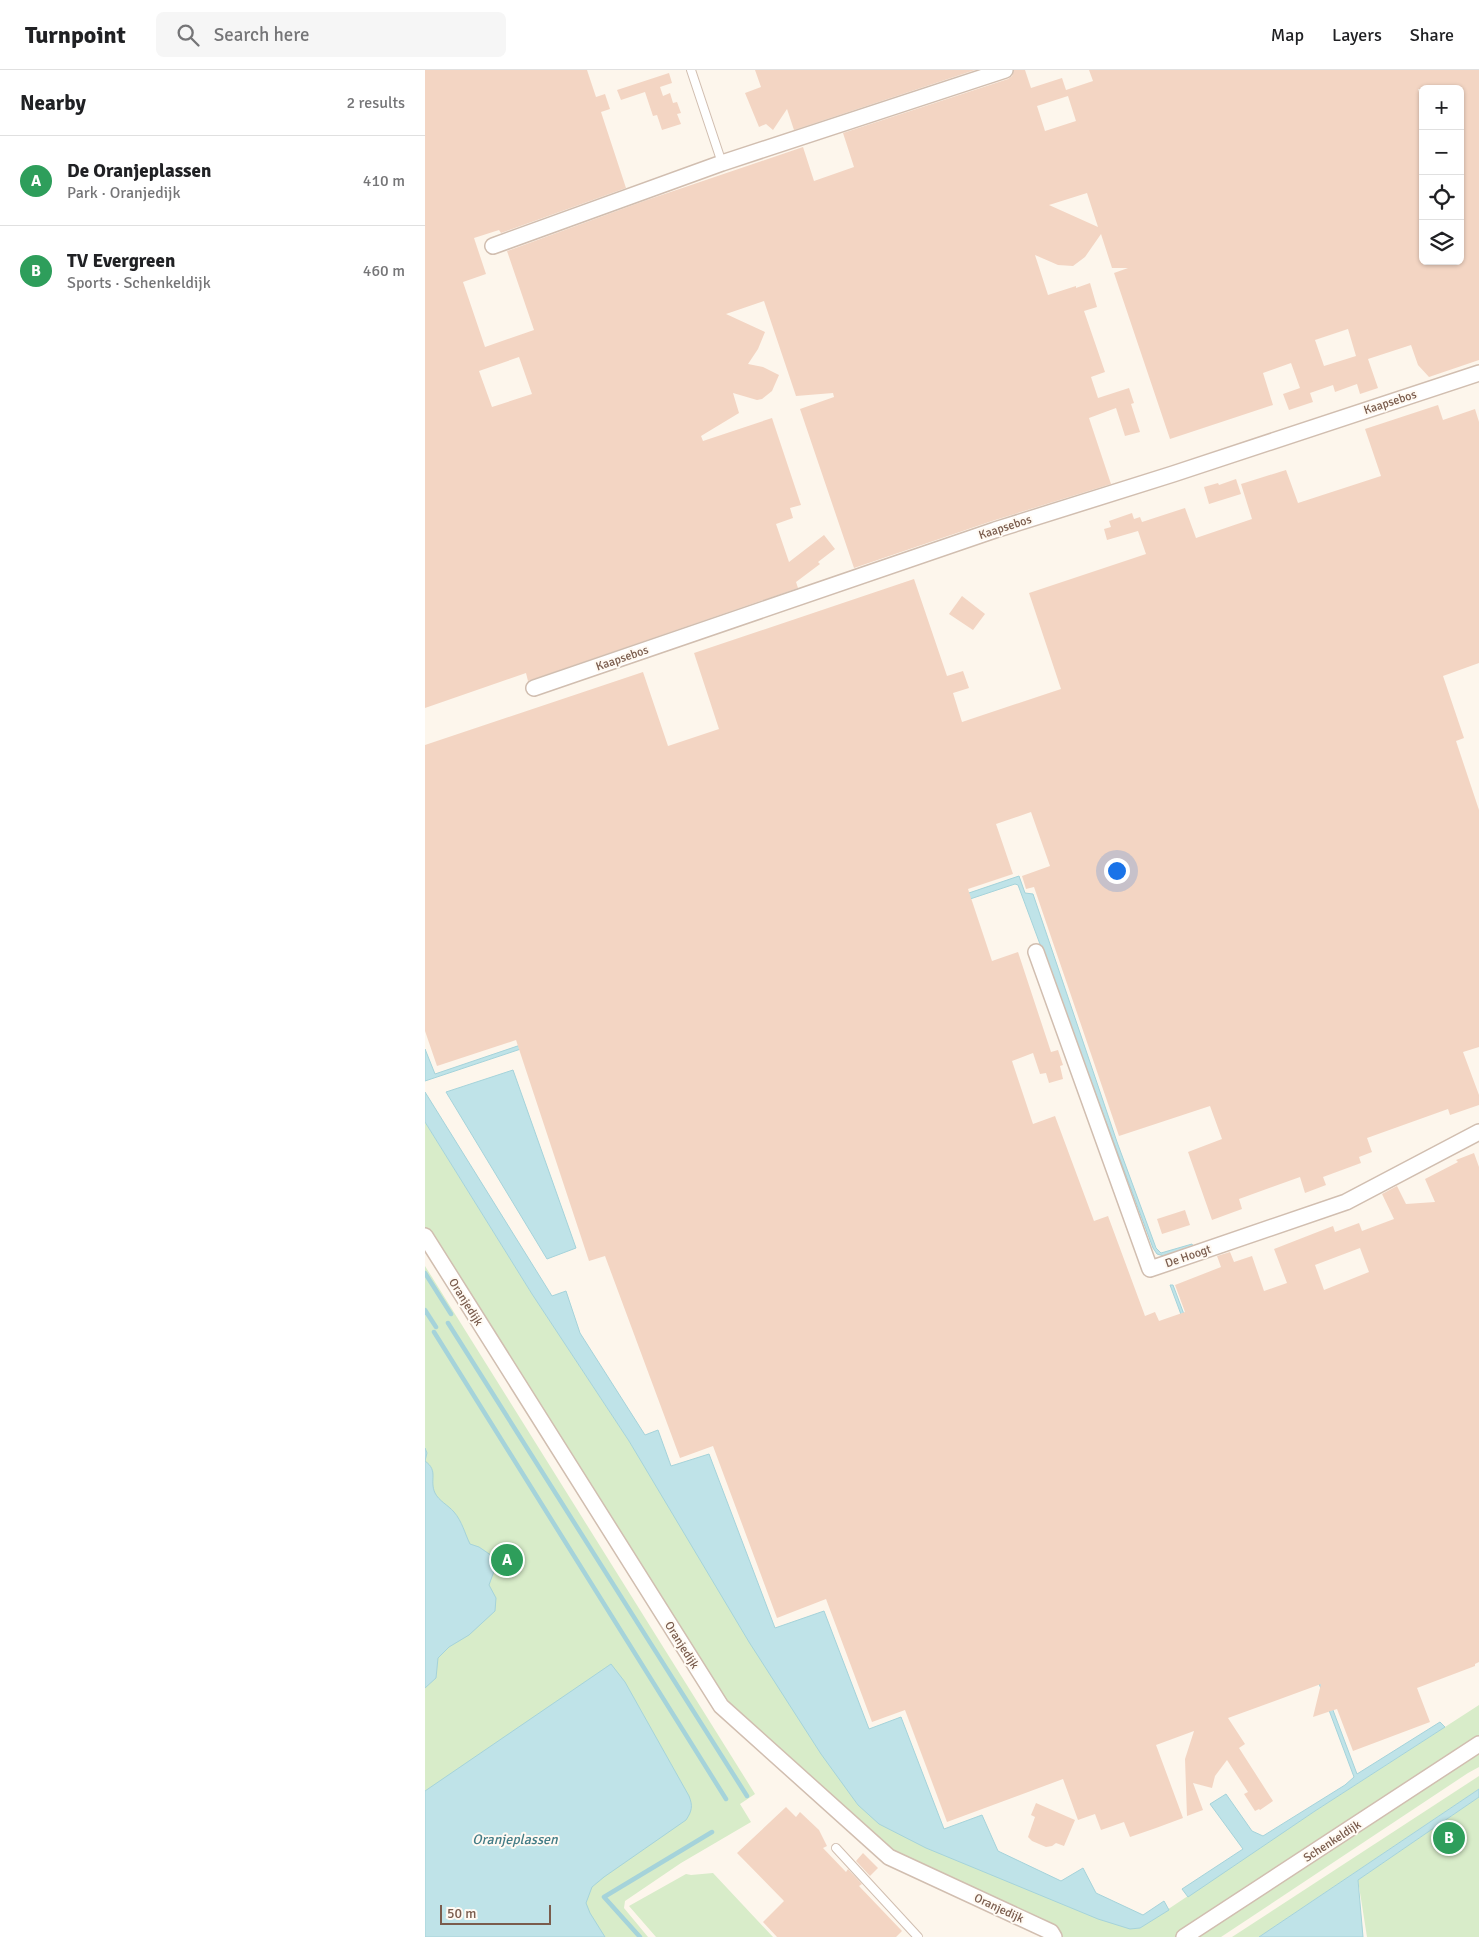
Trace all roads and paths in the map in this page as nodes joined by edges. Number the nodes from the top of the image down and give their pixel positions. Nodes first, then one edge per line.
1 (691, 70) edge
2 (1005, 70) edge
3 (722, 163) junction
4 (493, 246) dead end
5 (1479, 373) edge
6 (533, 688) dead end
7 (1036, 952) dead end
8 (1479, 1132) edge
9 (425, 1236) edge
10 (1479, 1744) edge
11 (836, 1848) dead end
12 (918, 1937) edge
13 (1054, 1937) edge
14 (1184, 1937) edge

1 - 3 lane
2 - 3 street
3 - 4 street
5 - 6 street, Kaapsebos
7 - 8 street, De Hoogt
9 - 13 street, Oranjedijk
10 - 14 street, Schenkeldijk
11 - 12 lane

